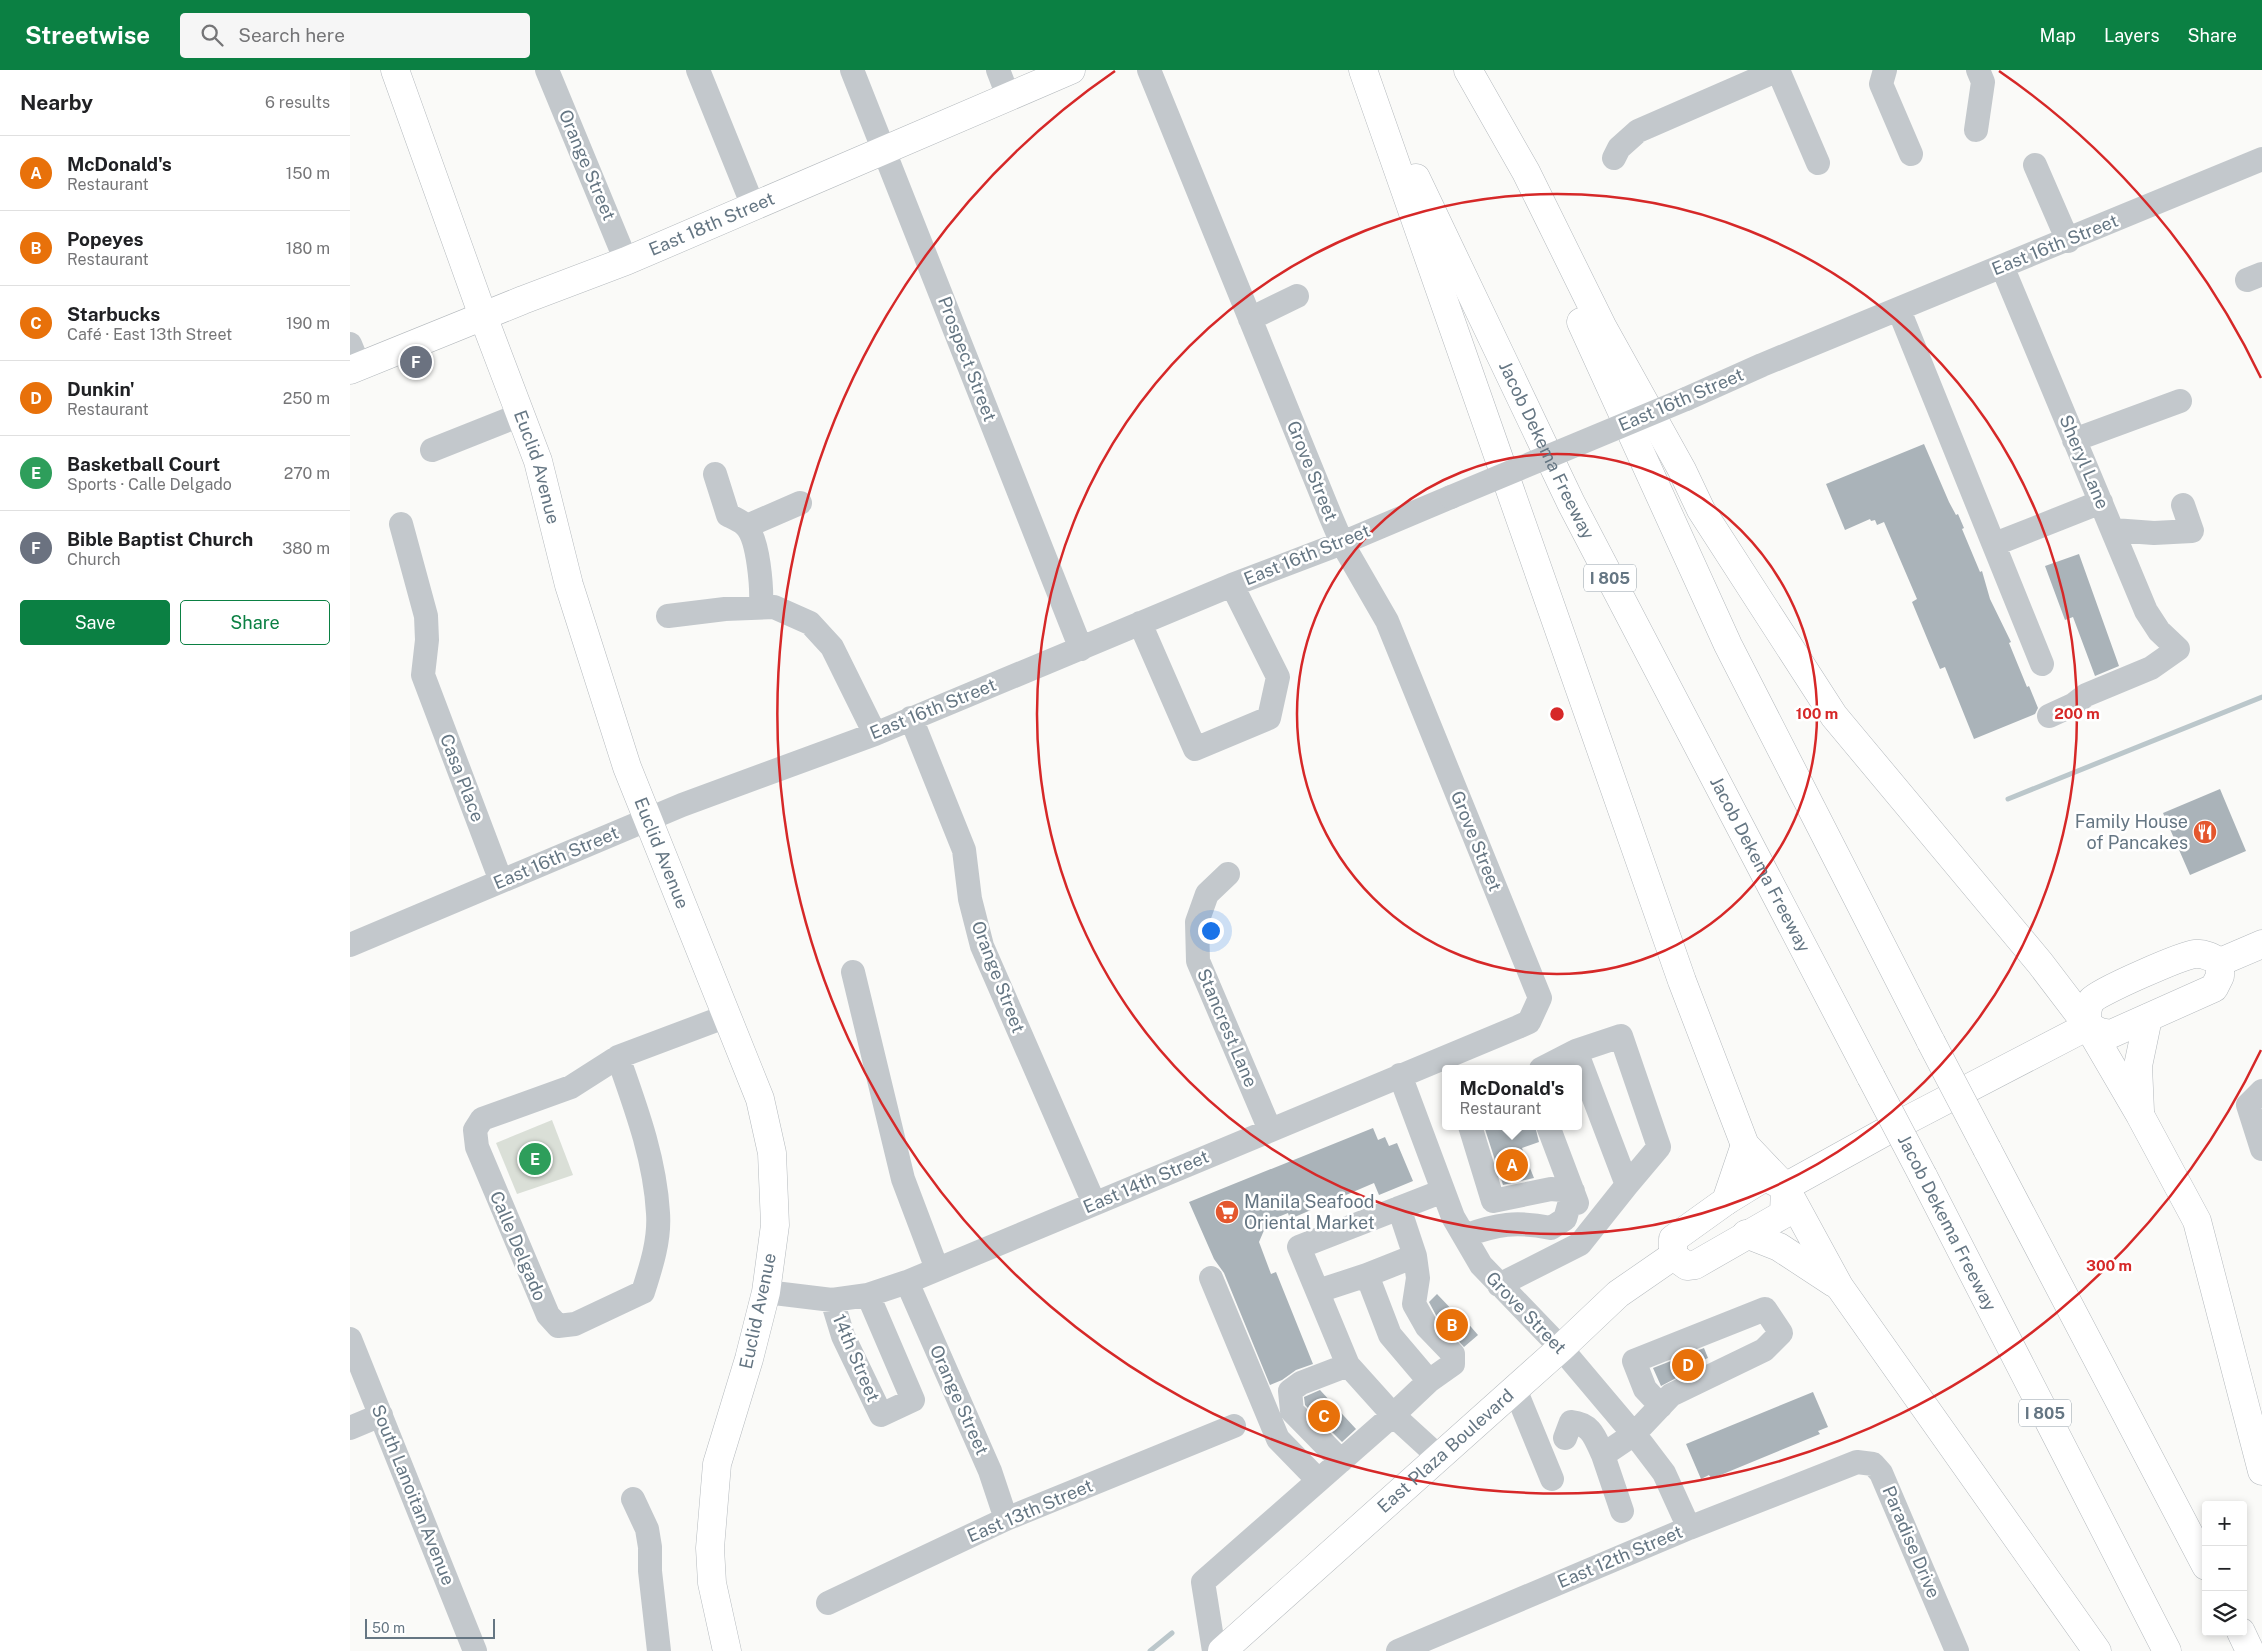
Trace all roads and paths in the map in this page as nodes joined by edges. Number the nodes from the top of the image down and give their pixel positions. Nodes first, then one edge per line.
1 (395, 70) edge
2 (547, 70) edge
3 (698, 70) edge
4 (852, 70) edge
5 (998, 70) edge
6 (1071, 70) edge
7 (1149, 70) edge
8 (1364, 70) edge
9 (1466, 70) edge
10 (1778, 70) edge
11 (1885, 70) edge
12 (1978, 70) edge
13 (1008, 96) junction
14 (1976, 130) dead end
15 (885, 150) junction
16 (1911, 154) dead end
17 (1614, 158) dead end
18 (1818, 163) dead end
19 (2261, 163) edge
20 (2035, 165) dead end
21 (753, 206) junction
22 (2068, 241) junction
23 (626, 261) junction
24 (2002, 266) junction
25 (1297, 296) dead end
26 (1899, 310) junction
27 (483, 316) junction
28 (1250, 319) junction
29 (353, 360) edge
30 (2180, 401) dead end
31 (520, 415) junction
32 (2074, 440) junction
33 (432, 450) dead end
34 (715, 474) dead end
35 (2101, 502) junction
36 (800, 503) dead end
37 (2183, 505) dead end
38 (401, 524) dead end
39 (747, 526) junction
40 (2113, 530) junction
41 (1342, 543) junction
42 (1995, 544) junction
43 (1232, 585) junction
44 (762, 607) junction
45 (668, 616) dead end
46 (1140, 624) junction
47 (1081, 649) junction
48 (2042, 664) dead end
49 (2049, 716) dead end
50 (911, 718) junction
51 (875, 734) junction
52 (649, 819) junction
53 (1228, 874) dead end
54 (501, 881) junction
55 (2262, 944) edge
56 (350, 945) edge
57 (2220, 962) junction
58 (853, 972) dead end
59 (727, 1016) junction
60 (2148, 1018) junction
61 (2088, 1026) junction
62 (1518, 1027) joint
63 (1576, 1051) junction
64 (618, 1057) junction
65 (1549, 1065) edge
66 (1581, 1065) edge
67 (1582, 1067) edge
68 (1400, 1075) junction
69 (2262, 1091) edge
70 (2140, 1115) junction
71 (1270, 1130) junction
72 (1471, 1130) edge
73 (1550, 1130) edge
74 (1745, 1146) junction
75 (2262, 1149) edge
76 (1627, 1185) junction
77 (1785, 1187) junction
78 (1443, 1191) junction
79 (1573, 1191) junction
80 (1726, 1201) junction
81 (1094, 1204) junction
82 (1399, 1208) junction
83 (1588, 1233) junction
84 (1746, 1234) junction
85 (1464, 1236) junction
86 (1415, 1256) junction
87 (1672, 1256) junction
88 (937, 1269) junction
89 (1367, 1275) junction
90 (1211, 1278) dead end
91 (907, 1282) junction
92 (1499, 1285) junction
93 (1839, 1286) junction
94 (1318, 1291) junction
95 (766, 1292) junction
96 (868, 1295) junction
97 (832, 1300) junction
98 (350, 1339) edge
99 (1561, 1348) junction
100 (1348, 1364) junction
101 (1429, 1381) junction
102 (1515, 1389) junction
103 (1661, 1406) junction
104 (1394, 1414) junction
105 (381, 1415) junction
106 (1234, 1426) dead end
107 (350, 1428) edge
108 (1634, 1434) junction
109 (1565, 1438) dead end
110 (1603, 1455) junction
111 (1439, 1457) junction
112 (1340, 1461) junction
113 (1842, 1466) joint
114 (2262, 1471) edge
115 (1552, 1479) dead end
116 (1318, 1480) junction
117 (633, 1499) dead end
118 (1622, 1511) dead end
119 (1006, 1519) junction
120 (1689, 1528) junction
121 (2202, 1558) edge
122 (828, 1604) dead end
123 (2243, 1636) edge
124 (475, 1651) edge
125 (659, 1651) edge
126 (727, 1651) edge
127 (1214, 1651) edge
128 (1222, 1651) edge
129 (1398, 1651) edge
130 (1957, 1651) edge
131 (2096, 1651) edge
132 (2167, 1651) edge
133 (2250, 1651) edge

1 - 27 main road, Euclid Avenue
2 - 23 street, Orange Street
3 - 21 street
4 - 15 street, Prospect Street
5 - 13 street
6 - 13 main road, East 18th Street
7 - 28 street, Grove Street
8 - 74 main road
8 - 132 main road, Jacob Dekema Freeway / I 805, bridge
9 - 61 main road
9 - 121 main road, bridge
10 - 17 street
10 - 18 street
11 - 16 street
12 - 14 street
13 - 15 main road, East 18th Street
15 - 21 main road, East 18th Street
15 - 47 street, Prospect Street
19 - 22 street, East 16th Street
20 - 22 street
21 - 23 main road, East 18th Street
22 - 24 street, East 16th Street
23 - 27 main road, East 18th Street
24 - 26 street, East 16th Street
24 - 32 street, Sheryl Lane
25 - 28 street
26 - 41 street, East 16th Street, bridge
26 - 42 street
27 - 29 main road, East 18th Street
27 - 31 main road, Euclid Avenue
28 - 41 street, Grove Street
30 - 32 street
31 - 33 street
31 - 52 main road, Euclid Avenue
32 - 35 street, Sheryl Lane
34 - 39 street
35 - 40 street, Sheryl Lane
35 - 42 street
36 - 39 street
37 - 40 street
38 - 54 street, Casa Place
39 - 44 street
40 - 49 street, Sheryl Lane
41 - 43 street, East 16th Street
41 - 62 street, Grove Street
42 - 48 street
43 - 46 street, East 16th Street
43 - 46 street
44 - 45 street
44 - 51 street
46 - 47 street, East 16th Street
47 - 50 street, East 16th Street
50 - 51 street, East 16th Street
50 - 81 street, Orange Street
51 - 52 street, East 16th Street
52 - 54 street, East 16th Street
52 - 59 main road, Euclid Avenue
53 - 71 street, Stancrest Lane
54 - 56 street, East 16th Street
55 - 57 main road
57 - 60 main road
57 - 61 main road
58 - 88 street
59 - 64 street
59 - 95 main road, Euclid Avenue
60 - 61 main road
60 - 70 main road
61 - 70 main road
61 - 77 main road
62 - 68 street, East 14th Street
63 - 65 street
63 - 66 street
63 - 76 street
64 - 64 street, Calle Delgado
67 - 76 street
68 - 71 street, East 14th Street
68 - 78 street, Grove Street
69 - 75 street
70 - 114 main road
71 - 81 street, East 14th Street
72 - 79 street
73 - 79 street
74 - 77 main road
74 - 80 main road
76 - 83 street
77 - 80 main road
77 - 84 main road
77 - 93 main road
78 - 82 street
78 - 85 street, Grove Street
79 - 83 street
79 - 85 street
80 - 87 main road
81 - 88 street, East 14th Street
82 - 86 street
82 - 94 street
83 - 92 street
84 - 87 main road
84 - 93 main road
85 - 92 street, Grove Street
86 - 89 street
86 - 101 street
87 - 99 main road, East Plaza Boulevard
88 - 91 street, East 14th Street
89 - 94 street
89 - 101 street
90 - 116 street
91 - 96 street, East 14th Street
91 - 119 street, Orange Street
92 - 99 street, Grove Street
93 - 131 main road
94 - 100 street
95 - 97 street, East 14th Street
95 - 126 main road, Euclid Avenue
96 - 97 street, East 14th Street
96 - 97 street, 14th Street
98 - 105 street, South Lanoitan Avenue
99 - 102 main road, East Plaza Boulevard
99 - 108 street, Grove Street
100 - 104 street
100 - 112 street
101 - 104 street
102 - 111 main road, East Plaza Boulevard
102 - 115 street
103 - 103 street
103 - 108 street
104 - 111 street
104 - 112 street
105 - 107 street
105 - 124 street, South Lanoitan Avenue
106 - 119 street, East 13th Street
108 - 110 street
108 - 120 street, Grove Street
109 - 110 street
110 - 118 street
111 - 128 main road, East Plaza Boulevard
112 - 116 street
113 - 120 street, East 12th Street
113 - 130 street, Paradise Drive
116 - 127 street
117 - 125 street
119 - 122 street, East 13th Street
120 - 129 street, East 12th Street
123 - 133 main road

